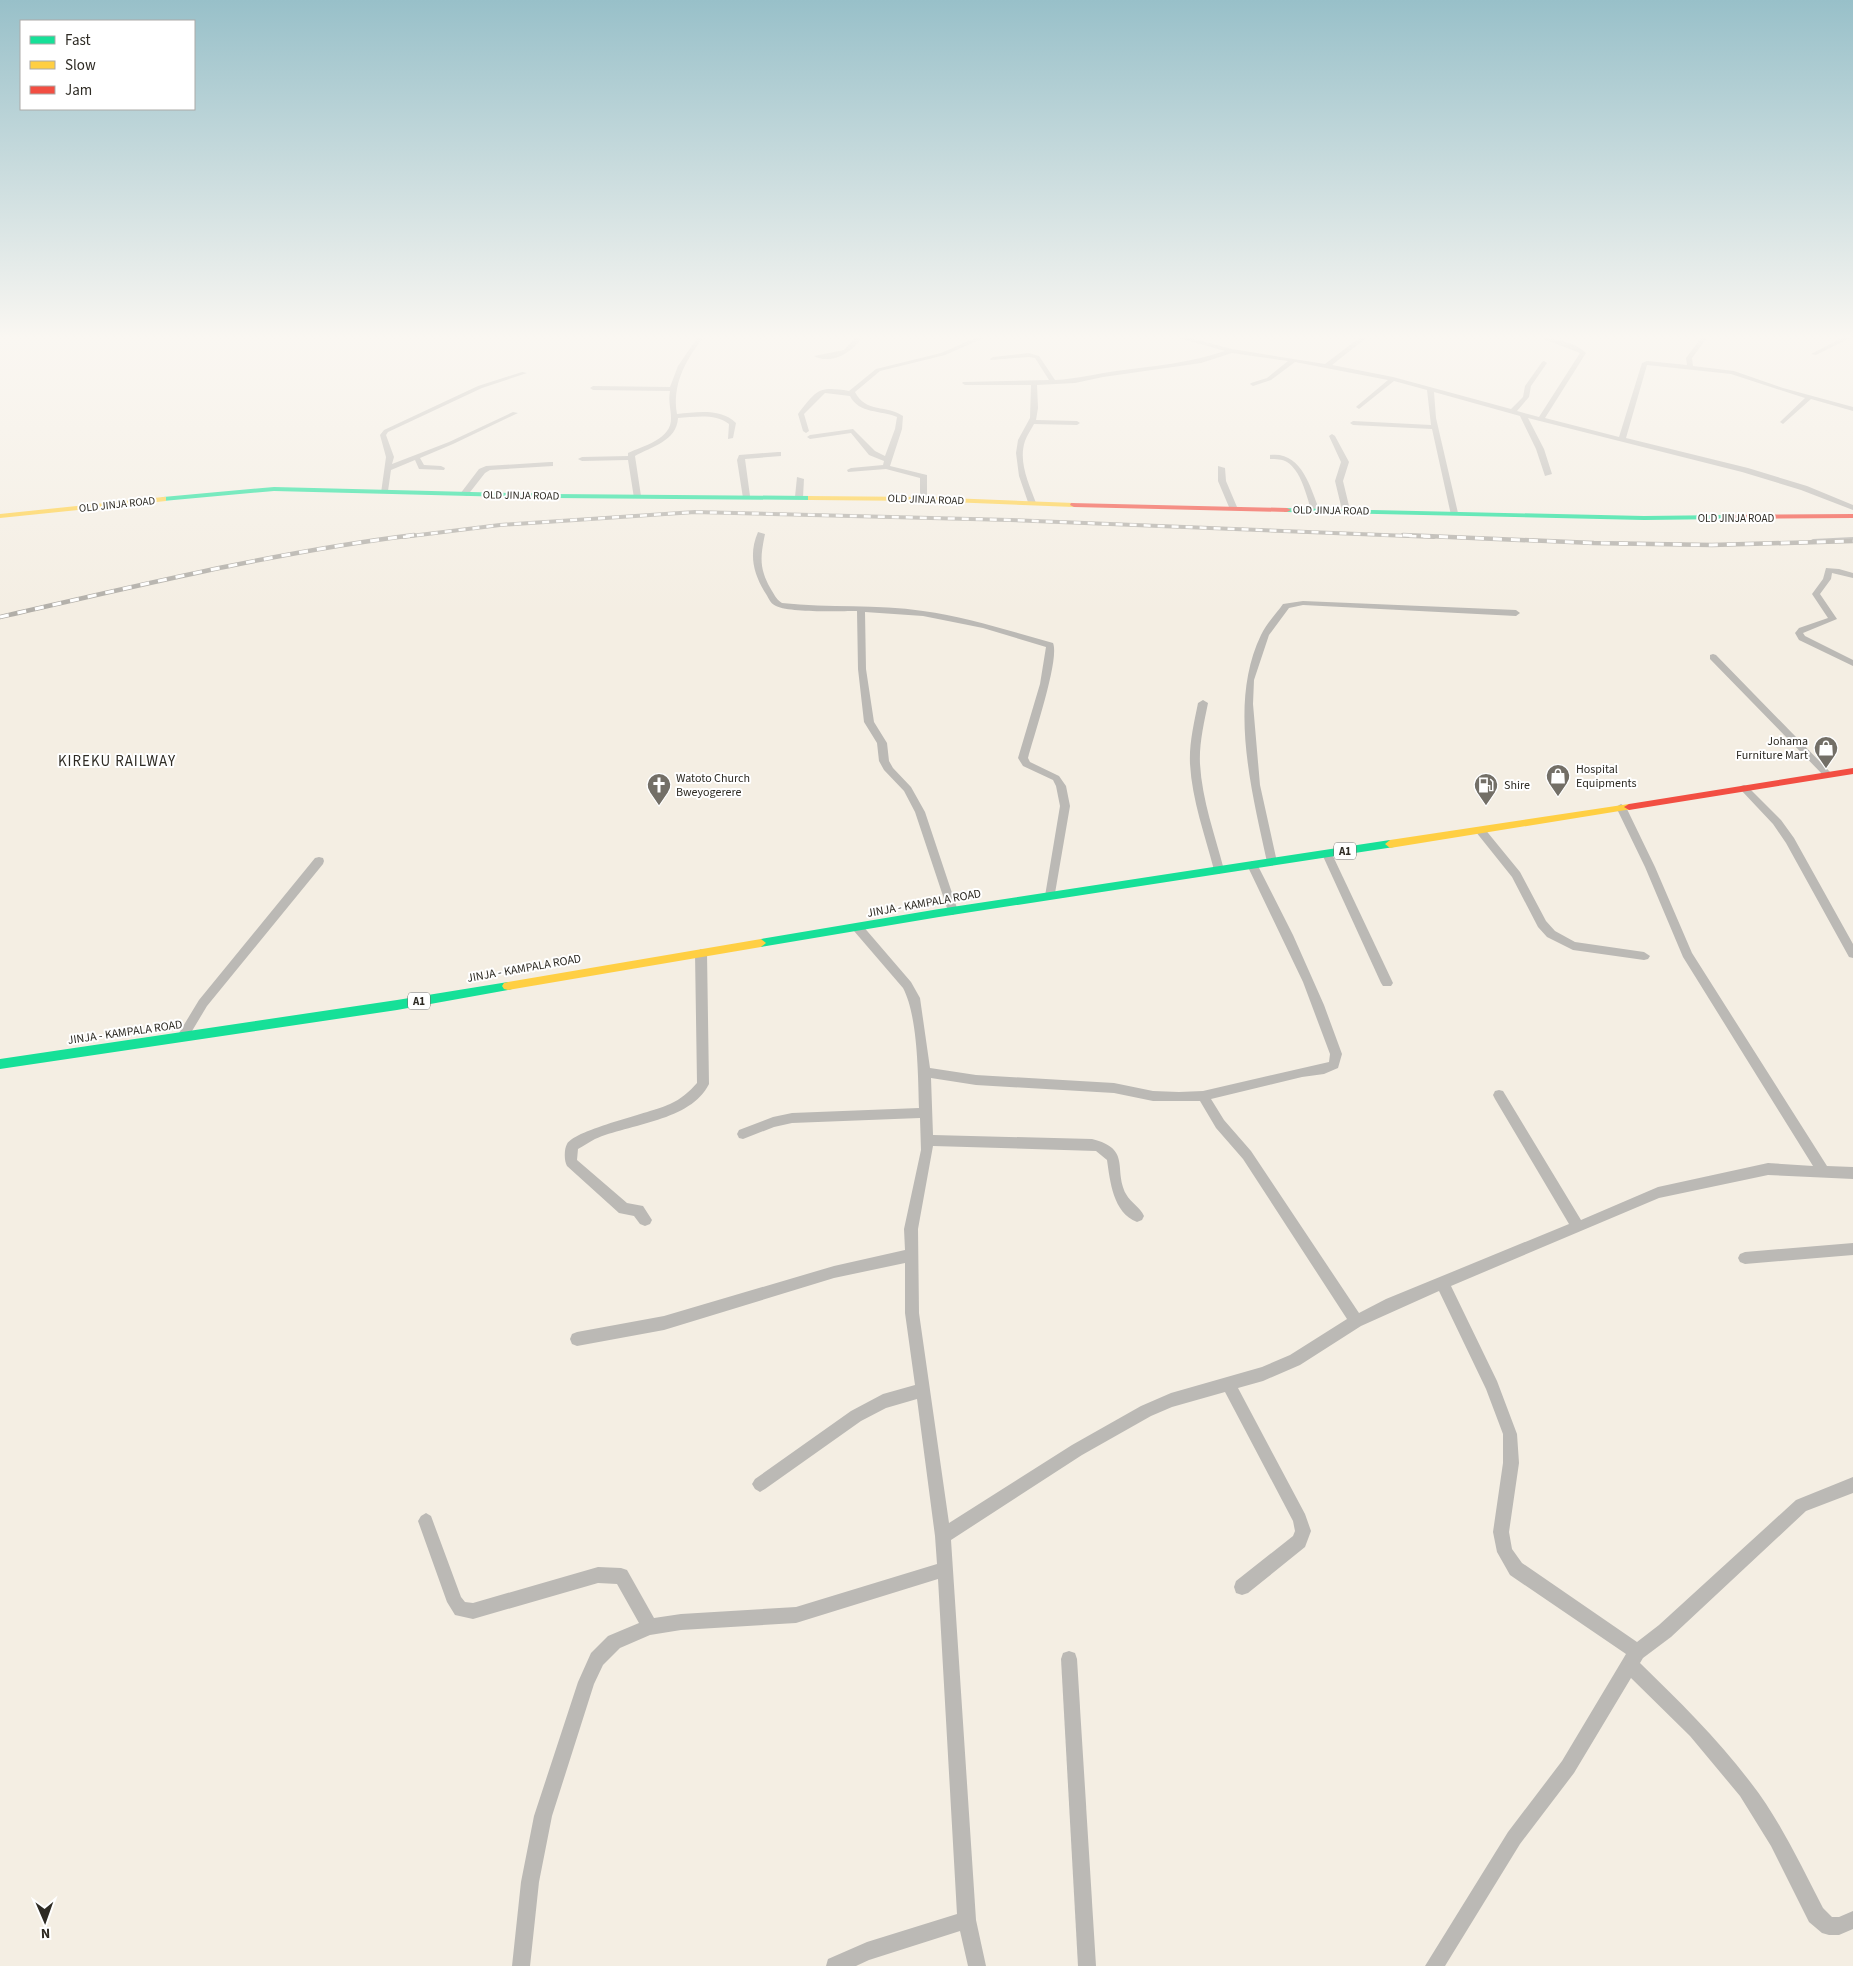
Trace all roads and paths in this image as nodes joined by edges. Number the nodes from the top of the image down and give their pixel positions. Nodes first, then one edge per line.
1 (391, 430) edge
2 (479, 430) edge
3 (671, 430) edge
4 (732, 430) edge
5 (807, 430) edge
6 (898, 430) edge
7 (1028, 430) edge
8 (1436, 430) edge
9 (1530, 430) edge
10 (1582, 430) edge
11 (1625, 430) edge
12 (1332, 436) dead end
13 (730, 438) dead end
14 (1622, 440) junction
15 (778, 454) dead end
16 (1273, 457) dead end
17 (417, 458) junction
18 (631, 458) junction
19 (582, 459) dead end
20 (550, 464) dead end
21 (886, 464) junction
22 (389, 468) junction
23 (441, 468) dead end
24 (1222, 468) dead end
25 (851, 470) dead end
26 (1548, 474) dead end
27 (800, 479) dead end
28 (384, 491) junction
29 (464, 494) junction
30 (637, 496) junction
31 (746, 496) junction
32 (799, 497) junction
33 (924, 499) junction
34 (1032, 503) junction
35 (1233, 507) junction
36 (1853, 508) edge
37 (1315, 509) junction
38 (1346, 510) junction
39 (1454, 513) junction
40 (0, 516) edge
41 (1853, 516) edge
42 (761, 534) dead end
43 (1853, 539) edge
44 (1813, 541) dead end
45 (1853, 576) edge
46 (861, 609) junction
47 (1516, 613) dead end
48 (1713, 657) dead end
49 (1853, 662) edge
50 (1203, 703) dead end
51 (1853, 771) edge
52 (1828, 774) junction
53 (1744, 788) junction
54 (1621, 807) junction
55 (1480, 830) junction
56 (1327, 854) junction
57 (319, 862) dead end
58 (1272, 862) junction
59 (1252, 865) junction
60 (1219, 870) junction
61 (1050, 896) junction
62 (953, 911) junction
63 (858, 928) junction
64 (701, 953) junction
65 (1853, 954) edge
66 (1644, 956) dead end
67 (1387, 983) dead end
68 (182, 1038) junction
69 (0, 1064) edge
70 (925, 1072) junction
71 (1499, 1095) dead end
72 (1204, 1096) junction
73 (926, 1113) junction
74 (743, 1134) dead end
75 (927, 1140) junction
76 (1823, 1171) junction
77 (1853, 1173) edge
78 (1137, 1216) dead end
79 (645, 1220) dead end
80 (1578, 1227) junction
81 (1853, 1249) edge
82 (911, 1255) junction
83 (1745, 1258) dead end
84 (1442, 1283) junction
85 (1356, 1321) junction
86 (578, 1339) dead end
87 (1228, 1383) junction
88 (922, 1391) junction
89 (760, 1484) dead end
90 (1853, 1485) edge
91 (426, 1521) dead end
92 (943, 1536) junction
93 (944, 1569) junction
94 (1242, 1587) dead end
95 (650, 1627) junction
96 (1633, 1658) junction
97 (1069, 1659) dead end
98 (967, 1920) junction
99 (1853, 1920) edge
100 (521, 1966) edge
101 (835, 1966) edge
102 (978, 1966) edge
103 (1088, 1966) edge
104 (1434, 1966) edge

1 - 22 street
2 - 17 street
3 - 18 street
4 - 13 street
5 - 21 street
6 - 21 street
7 - 34 street
8 - 39 street
9 - 26 street
10 - 14 street
11 - 14 street
12 - 38 street
14 - 36 street
15 - 31 street
16 - 37 street
17 - 22 street
17 - 23 street
18 - 19 street
18 - 30 street
20 - 29 street
21 - 25 street
21 - 33 street
22 - 28 street
24 - 35 street
27 - 32 street
28 - 29 main road, OLD JINJA ROAD
28 - 40 main road, OLD JINJA ROAD
29 - 30 main road, OLD JINJA ROAD
30 - 31 main road, OLD JINJA ROAD
31 - 32 main road, OLD JINJA ROAD
32 - 33 main road, OLD JINJA ROAD
33 - 34 main road, OLD JINJA ROAD
34 - 35 main road, OLD JINJA ROAD
35 - 37 main road, OLD JINJA ROAD
37 - 38 main road, OLD JINJA ROAD
38 - 39 main road, OLD JINJA ROAD
39 - 41 main road, OLD JINJA ROAD
42 - 46 street
43 - 44 street
45 - 49 street
46 - 61 street
46 - 62 street
47 - 58 street
48 - 52 street
50 - 60 street
51 - 52 main road, JINJA - KAMPALA ROAD / A1
52 - 53 main road, JINJA - KAMPALA ROAD / A1
53 - 54 main road, JINJA - KAMPALA ROAD / A1
53 - 65 street
54 - 55 main road, JINJA - KAMPALA ROAD / A1
54 - 76 street
55 - 56 main road, JINJA - KAMPALA ROAD / A1
55 - 66 street
56 - 58 main road, JINJA - KAMPALA ROAD / A1
56 - 67 street
57 - 68 street
58 - 59 main road, JINJA - KAMPALA ROAD / A1
59 - 60 main road, JINJA - KAMPALA ROAD / A1
59 - 72 street
60 - 61 main road, JINJA - KAMPALA ROAD / A1
61 - 62 main road, JINJA - KAMPALA ROAD / A1
62 - 63 main road, JINJA - KAMPALA ROAD / A1
63 - 64 main road, JINJA - KAMPALA ROAD / A1
63 - 70 street
64 - 68 main road, JINJA - KAMPALA ROAD / A1
64 - 79 street
68 - 69 main road, JINJA - KAMPALA ROAD / A1
70 - 72 street
70 - 73 street
71 - 80 street
72 - 85 street
73 - 74 street
73 - 75 street
75 - 78 street
75 - 82 street
76 - 77 street
76 - 80 street
80 - 84 street
81 - 83 street
82 - 86 street
82 - 88 street
84 - 85 street
84 - 96 street
85 - 87 street
87 - 92 street
87 - 94 street
88 - 89 street
88 - 92 street
90 - 96 street
91 - 95 street
92 - 93 street
93 - 95 street
93 - 98 street
95 - 100 street
96 - 99 street
96 - 104 street
97 - 103 street
98 - 101 street
98 - 102 street

